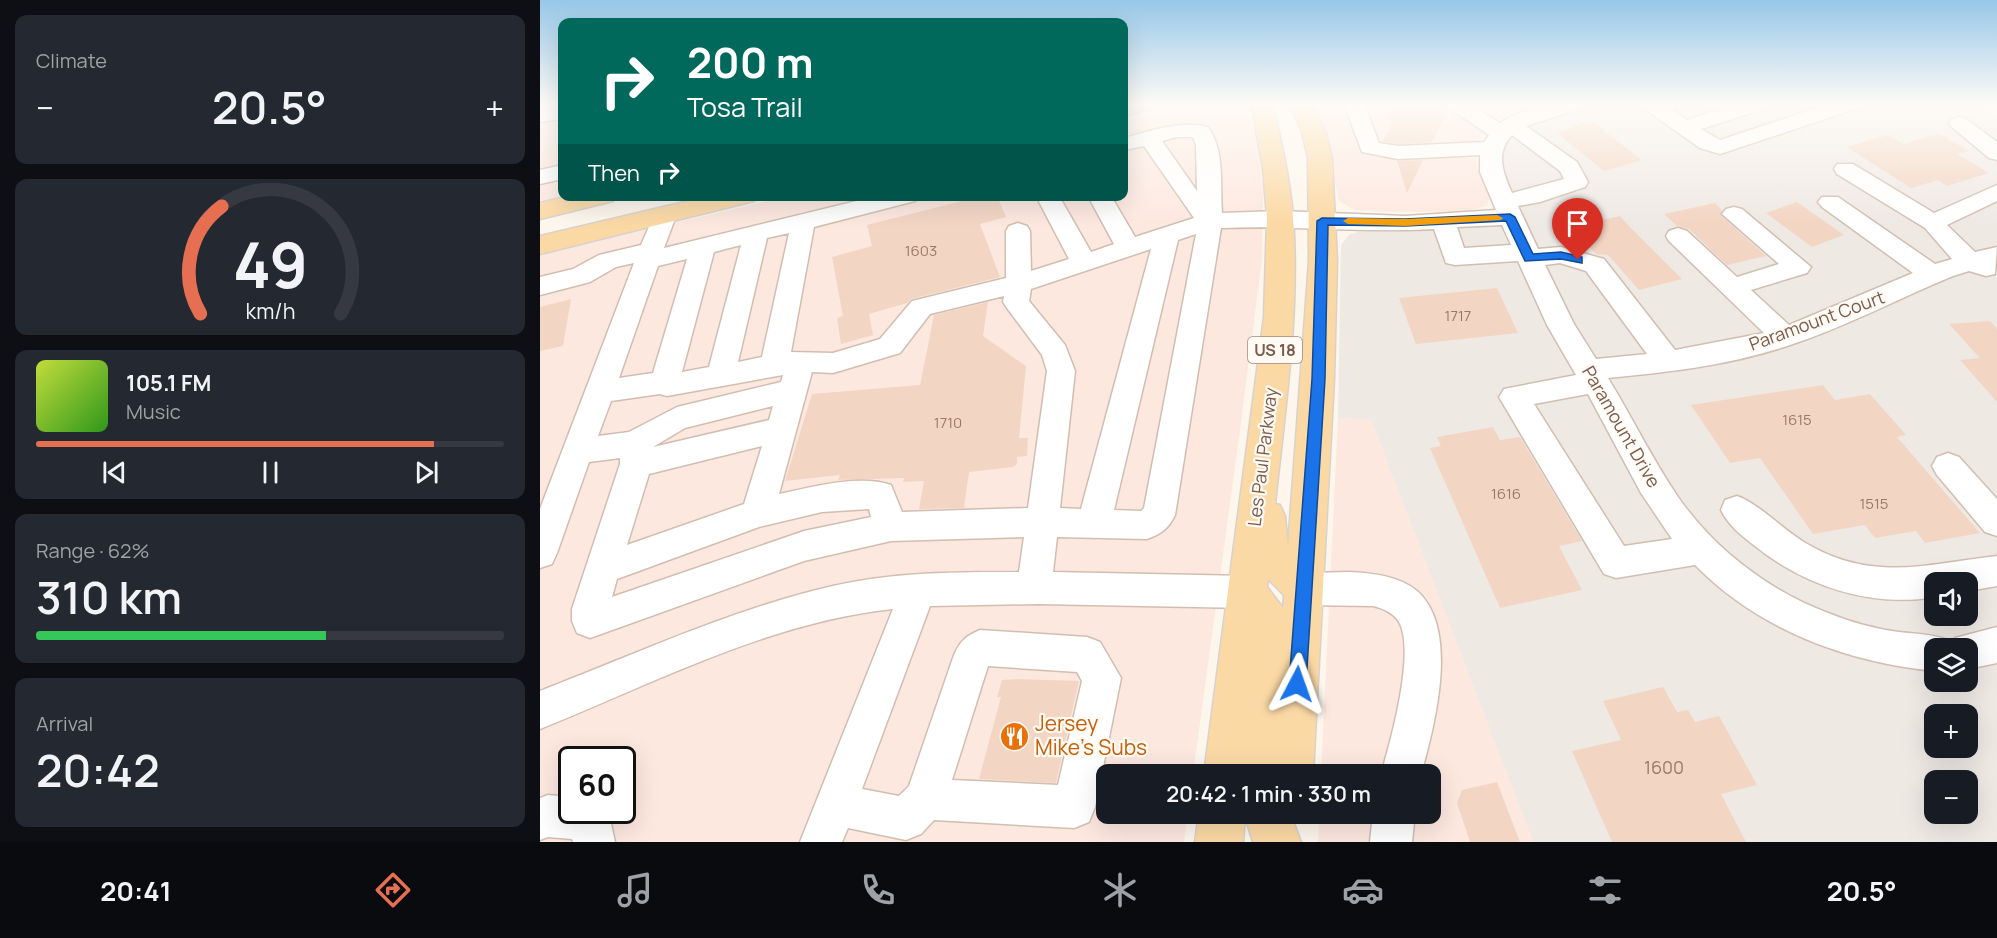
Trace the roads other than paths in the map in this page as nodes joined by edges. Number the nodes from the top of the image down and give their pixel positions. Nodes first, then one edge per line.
1 (1153, 143) edge
2 (1206, 143) edge
3 (1272, 143) edge
4 (1291, 143) edge
5 (1316, 143) edge
6 (1369, 143) edge
7 (1480, 143) edge
8 (1499, 143) edge
9 (1518, 143) edge
10 (1709, 143) edge
11 (1731, 143) edge
12 (1985, 143) edge
13 (1997, 153) edge
14 (1845, 169) dead end
15 (558, 173) edge
16 (540, 177) edge
17 (1997, 192) edge
18 (583, 201) edge
19 (704, 201) edge
20 (887, 201) edge
21 (1050, 201) edge
22 (1102, 201) edge
23 (1830, 202) dead end
24 (662, 206) edge
25 (1322, 206) junction
26 (1507, 209) junction
27 (540, 211) edge
28 (1734, 214) dead end
29 (1280, 218) junction
30 (1210, 221) junction
31 (1443, 221) junction
32 (803, 222) junction
33 (1933, 223) junction
34 (1018, 231) dead end
35 (756, 234) junction
36 (1678, 236) dead end
37 (1166, 237) junction
38 (540, 245) edge
39 (703, 247) junction
40 (1129, 249) junction
41 (1528, 255) junction
42 (1997, 255) edge
43 (647, 256) junction
44 (1969, 261) junction
45 (1085, 264) junction
46 (1997, 272) edge
47 (1934, 276) junction
48 (1019, 284) junction
49 (540, 286) edge
50 (1732, 287) junction
51 (1785, 337) junction
52 (1668, 361) junction
53 (1273, 369) junction
54 (790, 372) junction
55 (721, 375) junction
56 (1592, 376) junction
57 (665, 382) junction
58 (598, 392) junction
59 (783, 429) junction
60 (576, 452) junction
61 (635, 453) junction
62 (1948, 466) dead end
63 (549, 505) edge
64 (1737, 510) dead end
65 (758, 513) junction
66 (1043, 522) junction
67 (1997, 522) edge
68 (1094, 524) junction
69 (891, 527) junction
70 (1701, 549) junction
71 (540, 553) edge
72 (1788, 554) junction
73 (602, 569) junction
74 (1997, 571) edge
75 (1035, 588) junction
76 (919, 589) junction
77 (1304, 589) junction
78 (1247, 592) junction
79 (1757, 594) junction
80 (1997, 645) edge
81 (1978, 649) edge
82 (1924, 651) edge
83 (540, 710) edge
84 (1227, 764) edge
85 (1263, 764) edge
86 (1292, 764) edge
87 (1403, 764) edge
88 (925, 799) junction
89 (540, 819) edge
90 (829, 823) edge
91 (1220, 824) edge
92 (1271, 824) edge
93 (1288, 824) edge
94 (1393, 824) edge
95 (594, 842) edge
96 (1218, 842) edge
97 (1277, 842) edge
98 (1287, 842) edge
99 (1391, 842) edge

1 - 30 street
2 - 30 street
3 - 29 main road, Les Paul Parkway / US 18
4 - 25 main road
5 - 25 main road, US 18
6 - 7 street
8 - 26 street, Paramount Drive
9 - 26 street
10 - 11 street
12 - 13 street
14 - 33 street
15 - 16 street
17 - 33 street
18 - 27 main road
19 - 24 main road
20 - 32 street
21 - 45 street
22 - 40 street
23 - 47 street
24 - 38 main road
24 - 43 street
25 - 29 street
25 - 31 street
25 - 77 main road, US 18
26 - 31 street
26 - 41 street, Paramount Drive
28 - 50 street
29 - 30 street
29 - 53 main road, Les Paul Parkway / US 18
30 - 37 street
30 - 68 street
31 - 41 street
32 - 35 street
32 - 54 street
33 - 44 street
34 - 48 street
35 - 39 street
35 - 55 street
36 - 50 street
37 - 40 street
37 - 68 street
39 - 43 street
39 - 57 street
40 - 45 street
41 - 52 street
41 - 56 street, Paramount Drive
42 - 44 street, Paramount Court
43 - 49 street
43 - 58 street
44 - 46 street
44 - 47 street, Paramount Court
45 - 48 street
47 - 51 street, Paramount Court
48 - 54 street
48 - 66 street
50 - 51 street
51 - 52 street, Paramount Court
52 - 56 street, Paramount Court
53 - 77 main road
53 - 78 main road, Les Paul Parkway / US 18
54 - 55 street
54 - 59 street
54 - 61 street
55 - 57 street
56 - 70 street, Paramount Drive
56 - 70 street, Paramount Court
57 - 58 street
58 - 60 street
59 - 61 street
59 - 65 street
60 - 61 street
60 - 63 street
61 - 73 street
62 - 67 street
63 - 71 street
64 - 72 street
65 - 69 street
65 - 73 street
66 - 68 street
66 - 69 street
66 - 75 street
69 - 73 street
70 - 79 street, Paramount Drive
72 - 74 street
72 - 79 street
75 - 76 street
75 - 78 street
76 - 83 street
76 - 90 street
77 - 86 main road, US 18
77 - 87 street
78 - 84 main road, Les Paul Parkway / US 18
78 - 85 main road
79 - 82 street, Paramount Drive
80 - 81 street
88 - 88 street
88 - 90 street
89 - 95 street
91 - 96 main road
92 - 97 main road
93 - 98 main road
94 - 99 street

